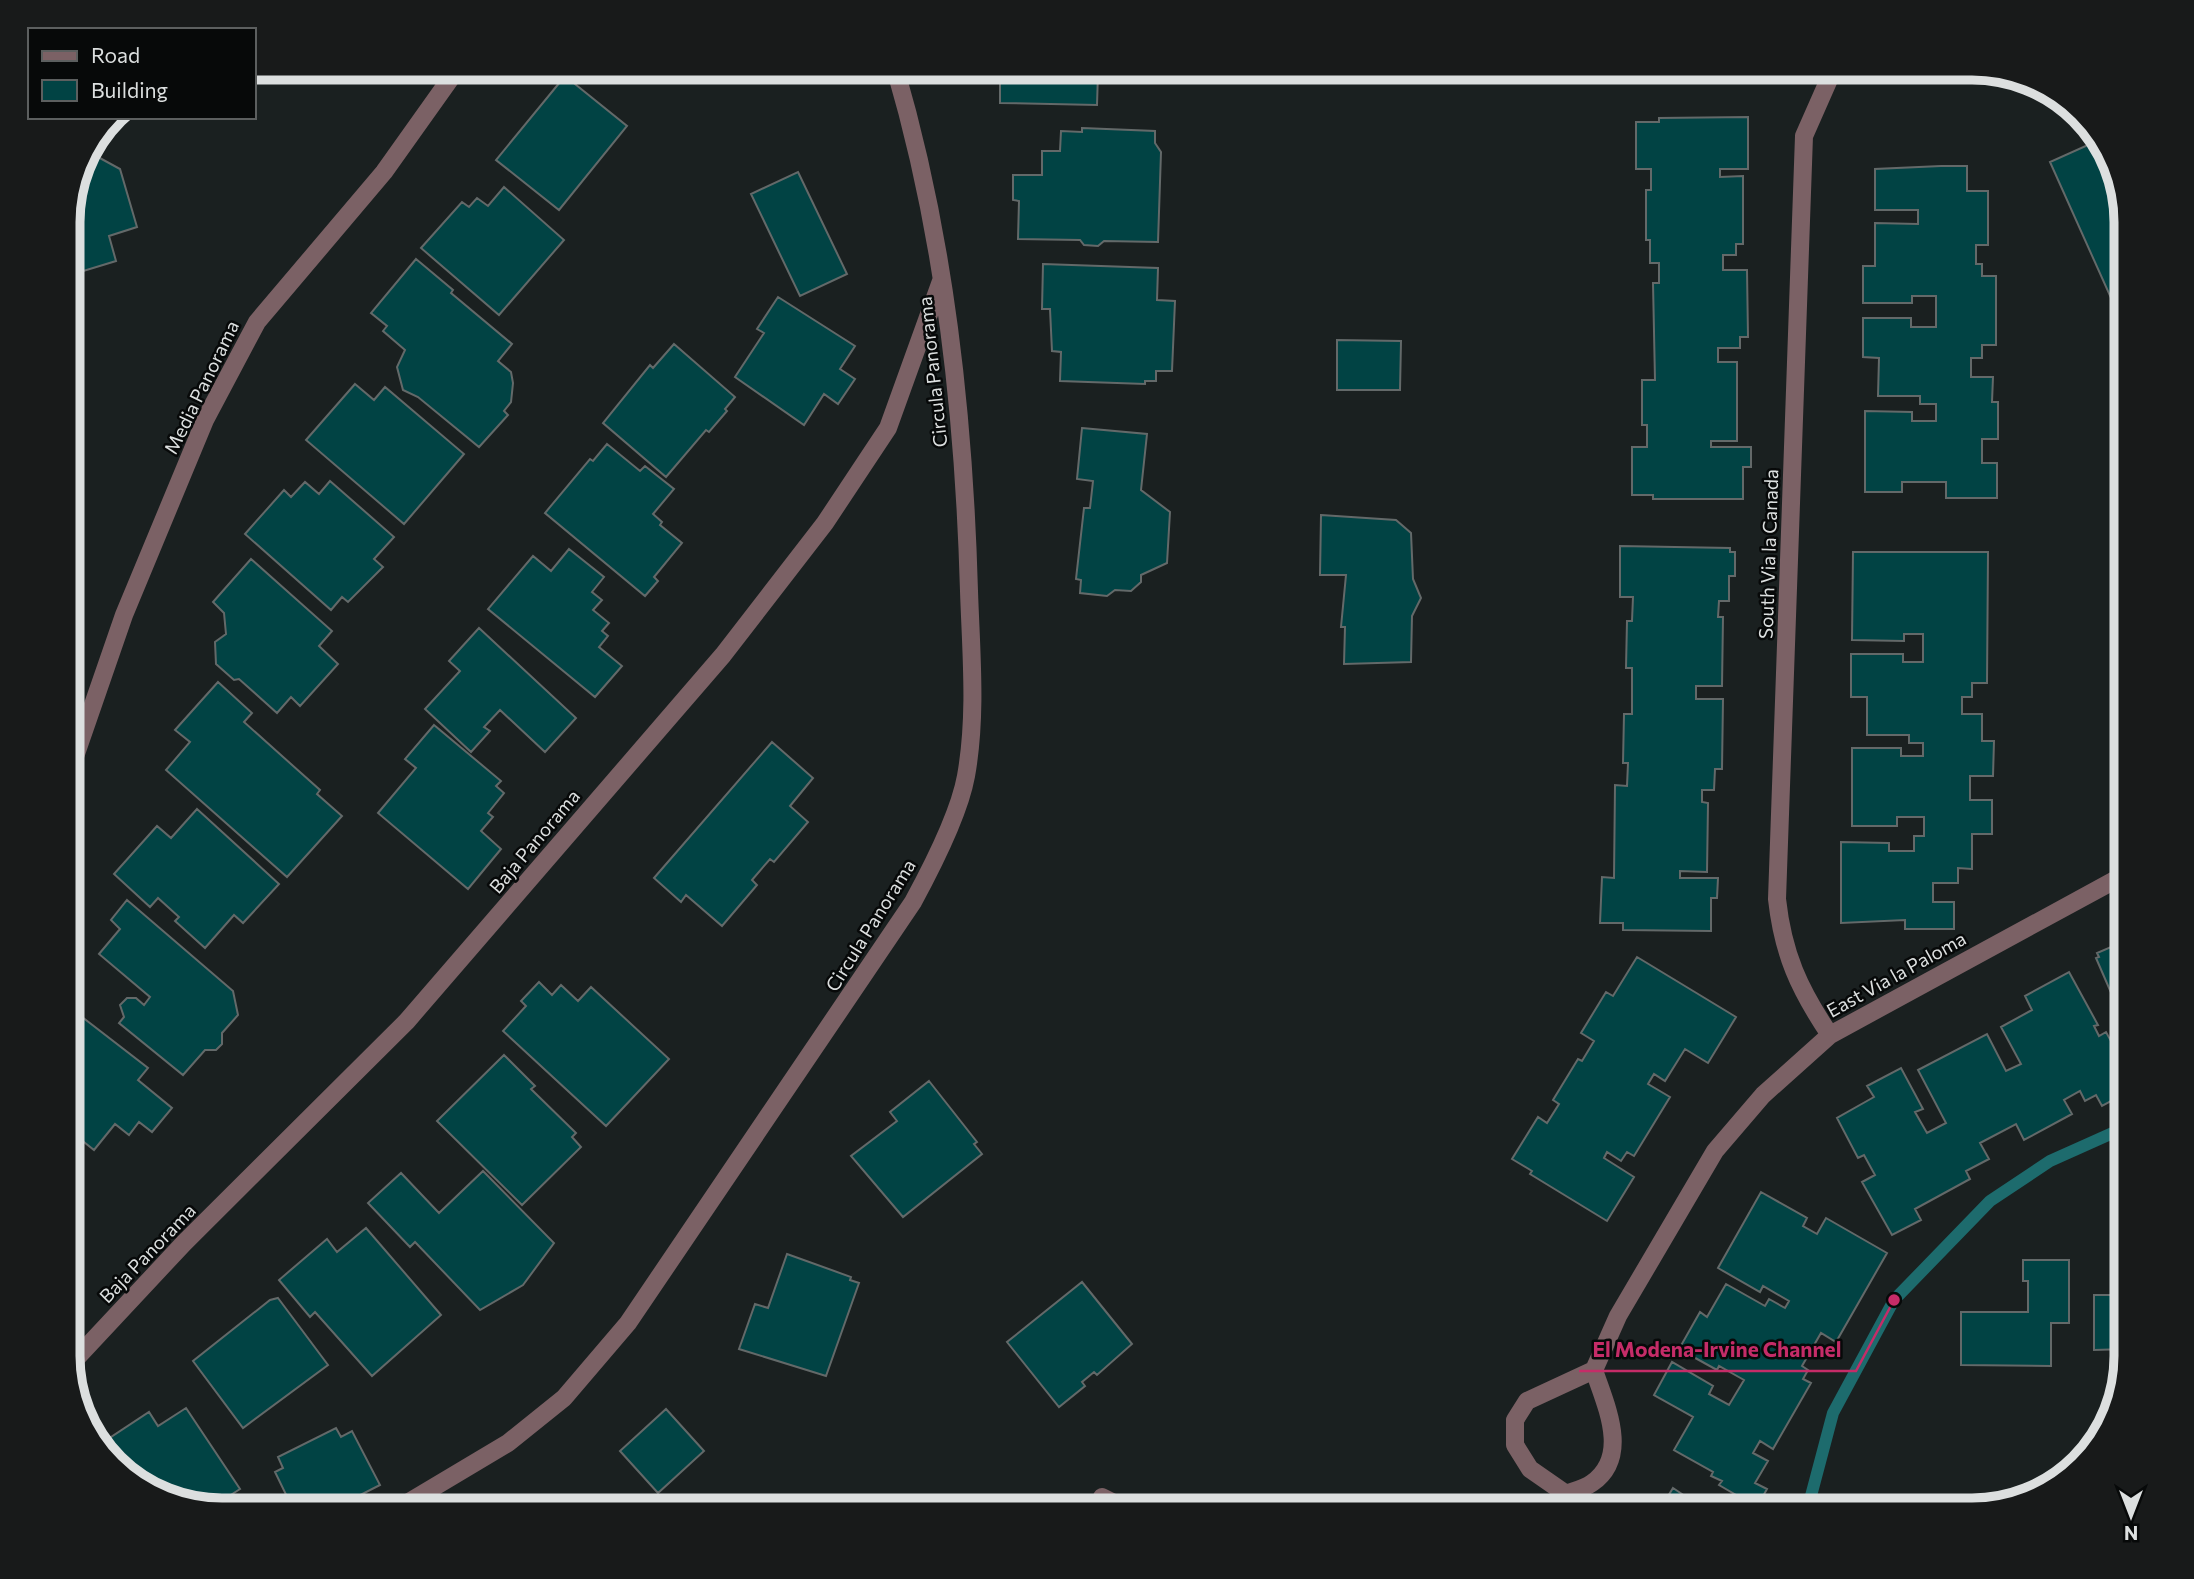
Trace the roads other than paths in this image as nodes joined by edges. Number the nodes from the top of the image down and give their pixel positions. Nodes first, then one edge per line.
1 (1829, 80) edge
2 (449, 81) edge
3 (899, 81) edge
4 (942, 280) junction
5 (81, 739) edge
6 (2114, 881) edge
7 (1830, 1035) junction
8 (81, 1353) edge
9 (1594, 1370) junction
10 (416, 1498) edge
11 (1560, 1498) edge
12 (1570, 1498) edge

1 - 7 street, South Via la Canada
2 - 5 street, Media Panorama
3 - 4 street, Circula Panorama
4 - 8 street, Baja Panorama
4 - 10 street, Circula Panorama
6 - 7 street, East Via la Paloma
7 - 9 street, East Via la Paloma
9 - 11 street
9 - 12 street

